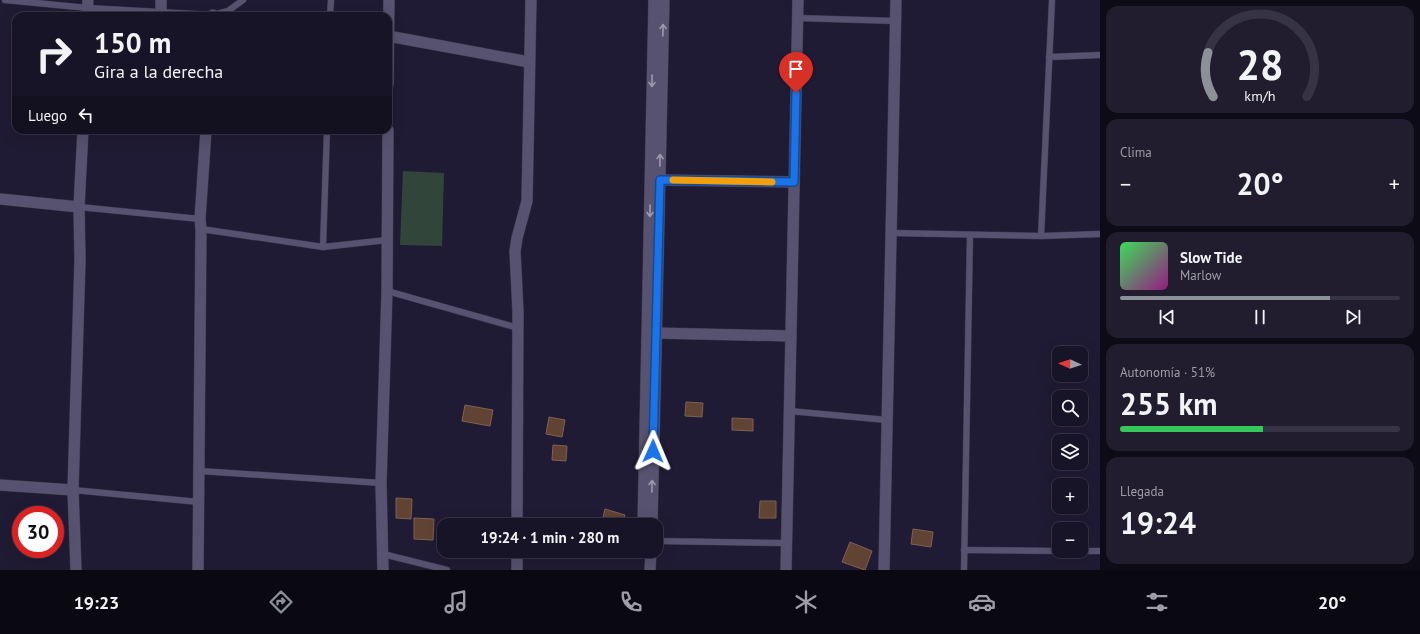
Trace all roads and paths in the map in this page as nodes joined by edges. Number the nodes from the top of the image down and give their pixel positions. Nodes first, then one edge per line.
1 (5, 0) edge
2 (161, 0) edge
3 (243, 0) edge
4 (331, 0) edge
5 (389, 0) edge
6 (531, 0) edge
7 (539, 0) edge
8 (654, 0) edge
9 (664, 0) edge
10 (798, 0) edge
11 (896, 0) edge
12 (1052, 0) edge
13 (88, 8) edge
14 (161, 12) joint
15 (225, 12) edge
16 (330, 12) edge
17 (389, 12) edge
18 (797, 18) junction
19 (896, 21) junction
20 (530, 25) junction
21 (392, 37) edge
22 (1100, 55) edge
23 (1049, 57) junction
24 (529, 62) junction
25 (83, 134) edge
26 (206, 134) edge
27 (327, 134) edge
28 (388, 134) edge
29 (660, 180) junction
30 (794, 182) junction
31 (0, 199) edge
32 (79, 207) junction
33 (201, 224) junction
34 (891, 233) junction
35 (970, 234) junction
36 (1100, 234) edge
37 (1041, 236) junction
38 (387, 240) junction
39 (323, 247) junction
40 (387, 291) junction
41 (518, 328) junction
42 (656, 333) junction
43 (791, 336) junction
44 (789, 411) junction
45 (887, 420) junction
46 (200, 471) junction
47 (381, 483) junction
48 (0, 485) edge
49 (73, 490) junction
50 (199, 502) junction
51 (517, 518) edge
52 (643, 518) edge
53 (652, 518) edge
54 (663, 541) edge
55 (786, 542) junction
56 (964, 550) junction
57 (1052, 551) edge
58 (1088, 551) edge
59 (1100, 551) edge
60 (383, 554) junction
61 (517, 558) edge
62 (76, 570) edge
63 (198, 570) edge
64 (383, 570) edge
65 (447, 570) edge
66 (517, 570) edge
67 (786, 570) edge
68 (884, 570) edge
69 (964, 570) edge

1 - 13 lane
2 - 14 street
3 - 15 lane
4 - 16 lane
5 - 17 street
6 - 20 street
7 - 20 street
8 -> 52 street
29 -> 9 street
10 - 18 street
11 - 19 street
12 - 23 lane
13 - 14 lane
18 - 19 lane
18 - 30 street
19 - 34 street
20 - 24 street
21 - 24 street
22 - 23 lane
23 - 37 lane
24 - 41 street
25 - 32 street
26 - 33 street
27 - 39 lane
28 - 38 street
29 - 30 street
29 - 42 street
30 - 43 street
31 - 32 street
32 - 33 lane
32 - 49 street
33 - 39 lane
33 - 46 street
34 - 35 lane
34 - 45 street
35 - 37 lane
35 - 56 lane
36 - 37 lane
38 - 39 lane
38 - 40 street
40 - 41 lane
40 - 47 street
41 - 51 street
42 - 43 street
53 -> 42 street
43 - 44 street
44 - 45 lane
44 - 55 street
45 - 68 street
46 - 47 lane
46 - 50 street
47 - 60 street
48 - 49 street
49 - 50 lane
49 - 62 street
50 - 63 street
54 - 55 lane
55 - 67 street
56 - 57 lane
56 - 69 lane
58 - 59 lane
60 - 64 street
60 - 65 lane
61 - 66 street

